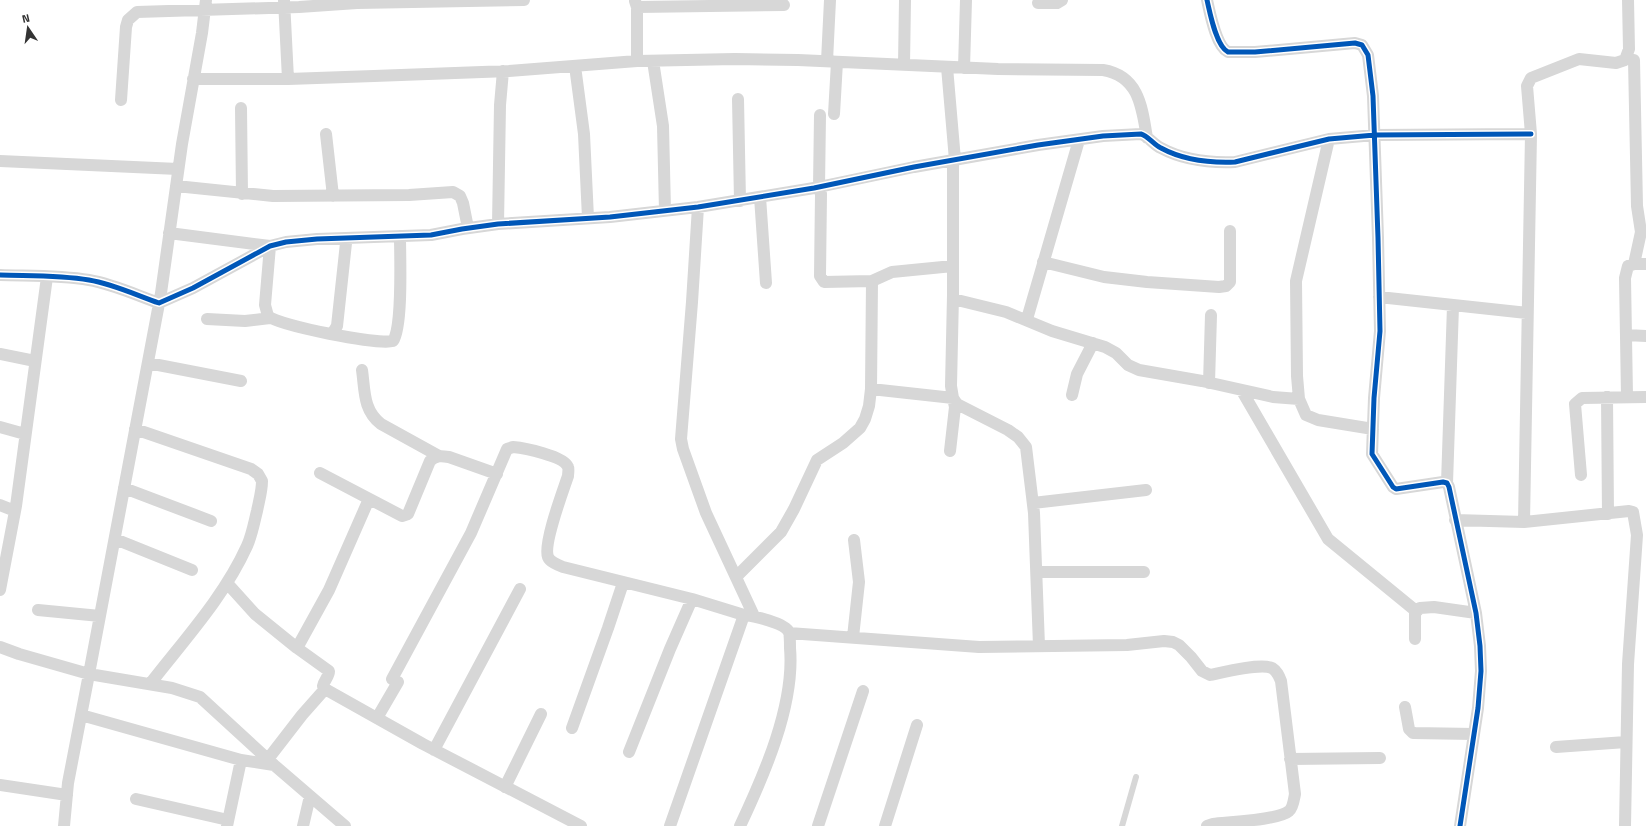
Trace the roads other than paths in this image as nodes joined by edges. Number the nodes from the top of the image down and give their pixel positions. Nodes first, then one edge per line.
1 (480, 0) edge
2 (524, 0) edge
3 (830, 0) edge
4 (905, 0) edge
5 (966, 0) edge
6 (1062, 0) edge
7 (1207, 0) edge
8 (1628, 0) edge
9 (409, 1) edge
10 (1038, 3) dead end
11 (205, 4) edge
12 (284, 4) edge
13 (639, 4) edge
14 (154, 5) edge
15 (784, 5) dead end
16 (1634, 60) dead end
17 (637, 61) junction
18 (653, 61) junction
19 (832, 61) junction
20 (904, 65) junction
21 (575, 66) junction
22 (947, 67) junction
23 (964, 68) junction
24 (503, 71) junction
25 (193, 79) junction
26 (288, 79) junction
27 (738, 99) dead end
28 (121, 100) dead end
29 (242, 108) dead end
30 (834, 114) dead end
31 (820, 115) dead end
32 (326, 134) dead end
33 (1375, 134) junction
34 (1531, 134) junction
35 (1146, 138) junction
36 (1329, 139) junction
37 (1079, 140) junction
38 (954, 160) junction
39 (0, 161) edge
40 (178, 169) junction
41 (176, 186) junction
42 (818, 187) junction
43 (242, 194) junction
44 (333, 196) junction
45 (760, 197) junction
46 (740, 201) junction
47 (698, 207) junction
48 (665, 211) junction
49 (588, 218) junction
50 (498, 224) junction
51 (1643, 226) edge
52 (468, 228) junction
53 (1230, 231) dead end
54 (169, 233) junction
55 (400, 236) junction
56 (346, 243) dead end
57 (270, 246) junction
58 (1044, 262) junction
59 (1640, 264) edge
60 (953, 266) junction
61 (0, 275) edge
62 (47, 277) junction
63 (872, 281) junction
64 (766, 283) dead end
65 (1379, 296) junction
66 (953, 299) junction
67 (159, 303) junction
68 (1453, 306) junction
69 (1527, 313) junction
70 (1211, 315) dead end
71 (270, 318) junction
72 (207, 319) dead end
73 (1027, 319) junction
74 (332, 334) junction
75 (1626, 335) junction
76 (1646, 336) edge
77 (1093, 343) junction
78 (0, 354) edge
79 (35, 361) junction
80 (148, 363) junction
81 (362, 370) dead end
82 (241, 381) dead end
83 (1209, 383) junction
84 (870, 389) junction
85 (1242, 391) junction
86 (1072, 395) dead end
87 (1627, 396) junction
88 (1607, 397) junction
89 (1646, 397) edge
90 (954, 398) junction
91 (1299, 399) junction
92 (0, 426) edge
93 (1373, 428) junction
94 (135, 429) junction
95 (25, 434) junction
96 (950, 451) dead end
97 (439, 456) junction
98 (320, 473) dead end
99 (497, 474) junction
100 (1581, 475) dead end
101 (1447, 483) junction
102 (124, 488) junction
103 (1146, 490) dead end
104 (369, 499) junction
105 (1033, 503) junction
106 (0, 505) edge
107 (16, 511) junction
108 (1608, 514) junction
109 (1456, 520) junction
110 (211, 521) dead end
111 (1524, 522) junction
112 (114, 539) junction
113 (854, 540) dead end
114 (192, 570) dead end
115 (1037, 572) junction
116 (1144, 572) dead end
117 (736, 577) junction
118 (227, 583) junction
119 (623, 583) junction
120 (520, 589) dead end
121 (0, 590) edge
122 (692, 599) junction
123 (38, 610) dead end
124 (1416, 611) junction
125 (1476, 613) junction
126 (749, 615) junction
127 (100, 616) junction
128 (789, 633) junction
129 (853, 637) junction
130 (1415, 639) dead end
131 (1039, 646) junction
132 (0, 647) edge
133 (297, 648) junction
134 (89, 674) junction
135 (150, 684) junction
136 (325, 689) junction
137 (863, 691) dead end
138 (1405, 707) dead end
139 (541, 714) dead end
140 (81, 715) junction
141 (377, 718) junction
142 (917, 725) dead end
143 (572, 728) dead end
144 (1474, 734) junction
145 (1626, 742) junction
146 (1556, 746) dead end
147 (434, 750) junction
148 (630, 752) dead end
149 (1380, 758) dead end
150 (1290, 759) junction
151 (241, 760) junction
152 (271, 762) junction
153 (1136, 777) dead end
154 (0, 785) edge
155 (505, 787) junction
156 (67, 795) junction
157 (310, 796) junction
158 (136, 799) dead end
159 (228, 823) edge
160 (64, 826) edge
161 (304, 826) edge
162 (345, 826) edge
163 (581, 826) edge
164 (670, 826) edge
165 (740, 826) edge
166 (818, 826) edge
167 (884, 826) edge
168 (1122, 826) edge
169 (1207, 826) edge
170 (1460, 826) edge
171 (1625, 826) edge

1 - 2 street
1 - 9 street
3 - 19 street
4 - 20 street
5 - 23 street
6 - 10 street
7 - 33 street
8 - 34 street
9 - 12 street
11 - 12 street
11 - 14 street
11 - 25 street
12 - 26 street
13 - 15 street
13 - 17 street
14 - 28 street
16 - 51 street
17 - 18 street
17 - 21 street
18 - 19 street
18 - 48 street
19 - 20 street
19 - 30 street
20 - 22 street
21 - 24 street
21 - 49 street
22 - 23 street
22 - 38 street
23 - 35 street
24 - 26 street
24 - 50 street
25 - 26 street
25 - 40 street
27 - 46 street
29 - 43 street
31 - 42 street
32 - 44 street
33 - 34 street
33 - 36 street
33 - 65 street
34 - 69 street
35 - 36 street
35 - 37 street
36 - 91 street
37 - 38 street
37 - 58 street
38 - 42 street
38 - 60 street
39 - 40 street
40 - 41 street
41 - 43 street
41 - 54 street
42 - 45 street
42 - 63 street
43 - 44 street
44 - 52 street
45 - 46 street
45 - 64 street
46 - 47 street
47 - 48 street
47 - 117 street
48 - 49 street
49 - 50 street
50 - 52 street
51 - 59 street
52 - 55 street
53 - 58 street
54 - 57 street
54 - 67 street
55 - 57 street
55 - 74 street
56 - 74 street
57 - 67 street
57 - 71 street
58 - 73 street
59 - 75 street
60 - 63 street
60 - 66 street
61 - 62 street
62 - 67 street
62 - 79 street
63 - 84 street
65 - 68 street
65 - 93 street
66 - 73 street
66 - 90 street
67 - 80 street
68 - 69 street
68 - 101 street
69 - 111 street
70 - 83 street
71 - 72 street
71 - 74 street
73 - 77 street
75 - 76 street
75 - 87 street
77 - 83 street
77 - 86 street
78 - 79 street
79 - 95 street
80 - 82 street
80 - 94 street
81 - 97 street
83 - 85 street
84 - 90 street
84 - 117 street
85 - 91 street
85 - 124 street
87 - 88 street
87 - 89 street
88 - 100 street
88 - 108 street
90 - 96 street
90 - 105 street
91 - 93 street
92 - 95 street
93 - 101 street
94 - 102 street
94 - 118 street
95 - 107 street
97 - 99 street
97 - 104 street
98 - 104 street
99 - 119 street
99 - 141 street
101 - 109 street
102 - 110 street
102 - 112 street
103 - 105 street
104 - 133 street
105 - 115 street
106 - 107 street
107 - 121 street
108 - 111 street
108 - 145 street
109 - 111 street
109 - 125 street
112 - 114 street
112 - 127 street
113 - 129 street
115 - 116 street
115 - 131 street
117 - 126 street
118 - 133 street
118 - 135 street
119 - 122 street
119 - 143 street
120 - 147 street
122 - 126 street
122 - 148 street
123 - 127 street
124 - 125 street
124 - 130 street
125 - 144 street
126 - 128 street
126 - 164 street
127 - 134 street
128 - 129 street
128 - 165 street
129 - 131 street
131 - 150 street
132 - 134 street
133 - 136 street
134 - 135 street
134 - 140 street
135 - 152 street
136 - 141 street
136 - 152 street
137 - 166 street
138 - 144 street
139 - 155 street
140 - 151 street
140 - 156 street
141 - 147 street
142 - 167 street
144 - 170 street
145 - 146 street
145 - 171 street
147 - 155 street
149 - 150 street
150 - 169 street
151 - 152 street
151 - 159 street
152 - 157 street
153 - 168 lane
154 - 156 street
155 - 163 street
156 - 160 street
157 - 161 street
157 - 162 street
158 - 159 street

